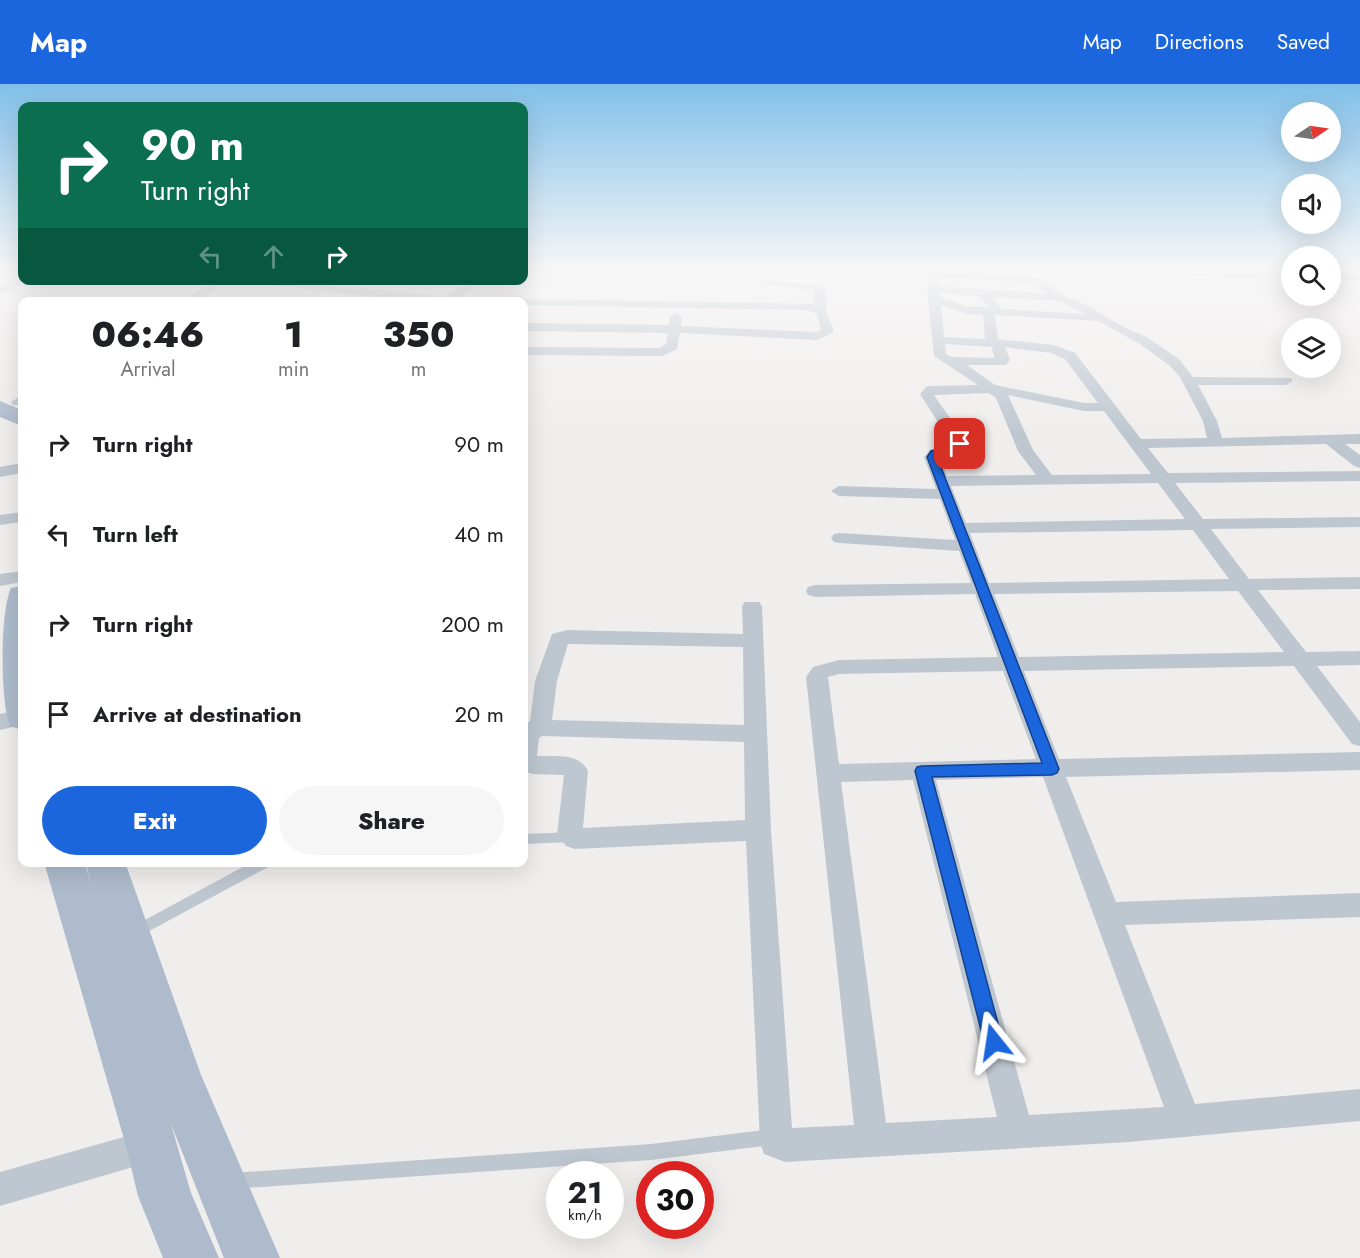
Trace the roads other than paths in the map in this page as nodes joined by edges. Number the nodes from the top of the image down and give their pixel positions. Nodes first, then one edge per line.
1 (675, 326) edge
2 (826, 326) edge
3 (937, 326) edge
4 (990, 326) edge
5 (1114, 326) edge
6 (528, 327) edge
7 (675, 330) junction
8 (938, 340) junction
9 (999, 343) junction
10 (528, 351) edge
11 (946, 361) junction
12 (1189, 381) junction
13 (1286, 381) dead end
14 (991, 388) junction
15 (1109, 407) junction
16 (1360, 439) edge
17 (1329, 440) junction
18 (1215, 441) junction
19 (1137, 444) junction
20 (1360, 464) edge
21 (18, 469) edge
22 (0, 472) edge
23 (1360, 476) edge
24 (1162, 477) junction
25 (1047, 479) junction
26 (944, 487) junction
27 (839, 491) dead end
28 (18, 518) edge
29 (0, 520) edge
30 (1360, 522) edge
31 (1199, 525) junction
32 (963, 537) junction
33 (840, 538) dead end
34 (18, 577) edge
35 (0, 580) edge
36 (1360, 583) edge
37 (1244, 584) junction
38 (983, 589) junction
39 (815, 591) dead end
40 (752, 606) dead end
41 (18, 616) edge
42 (753, 641) junction
43 (7, 649) edge
44 (1360, 658) edge
45 (1300, 659) junction
46 (1012, 665) junction
47 (18, 697) edge
48 (18, 718) edge
49 (0, 722) edge
50 (538, 728) junction
51 (755, 734) junction
52 (528, 736) edge
53 (1360, 738) edge
54 (1360, 761) edge
55 (528, 764) edge
56 (1052, 769) junction
57 (922, 771) junction
58 (828, 773) junction
59 (758, 830) junction
60 (572, 837) junction
61 (528, 839) edge
62 (66, 867) edge
63 (107, 867) edge
64 (256, 867) edge
65 (1360, 905) edge
66 (1107, 914) junction
67 (129, 935) junction
68 (1360, 1105) edge
69 (1186, 1121) junction
70 (1017, 1132) junction
71 (774, 1137) junction
72 (872, 1140) junction
73 (152, 1146) junction
74 (220, 1182) junction
75 (0, 1189) edge
76 (191, 1258) edge
77 (252, 1258) edge

1 - 7 street
2 - 7 street
3 - 8 street
4 - 9 street
5 - 12 street
6 - 7 street
7 - 10 street
8 - 9 street
8 - 11 street
9 - 11 street
9 - 15 street
11 - 14 street
12 - 13 street
12 - 18 street
14 - 15 street
14 - 25 street
14 - 26 street
15 - 19 street
16 - 17 street
17 - 18 street
17 - 20 street
18 - 19 street
19 - 24 street
21 - 22 street
23 - 24 street
24 - 25 street
24 - 31 street
25 - 26 street
26 - 27 street
26 - 32 street
28 - 29 street
30 - 31 street
31 - 32 street
31 - 37 street
32 - 33 street
32 - 38 street
34 - 35 street
36 - 37 street
37 - 38 street
37 - 45 street
38 - 39 street
38 - 46 street
40 - 42 street
41 - 43 main road
42 - 50 street
42 - 51 street
43 - 47 main road
44 - 45 street
45 - 46 street
45 - 53 street
46 - 56 street
46 - 58 street
48 - 49 street
50 - 51 street
50 - 52 street
51 - 59 street
54 - 56 street
55 - 60 street
56 - 57 street
56 - 66 street
57 - 58 street
57 - 70 street
58 - 72 street
59 - 60 street
59 - 71 street
60 - 61 lane
62 - 73 main road
63 - 67 main road
64 - 67 lane
65 - 66 street
66 - 69 street
67 - 74 main road
68 - 69 street
69 - 70 street
70 - 72 street
71 - 72 street
71 - 74 lane
73 - 75 street
73 - 76 main road
74 - 77 main road

